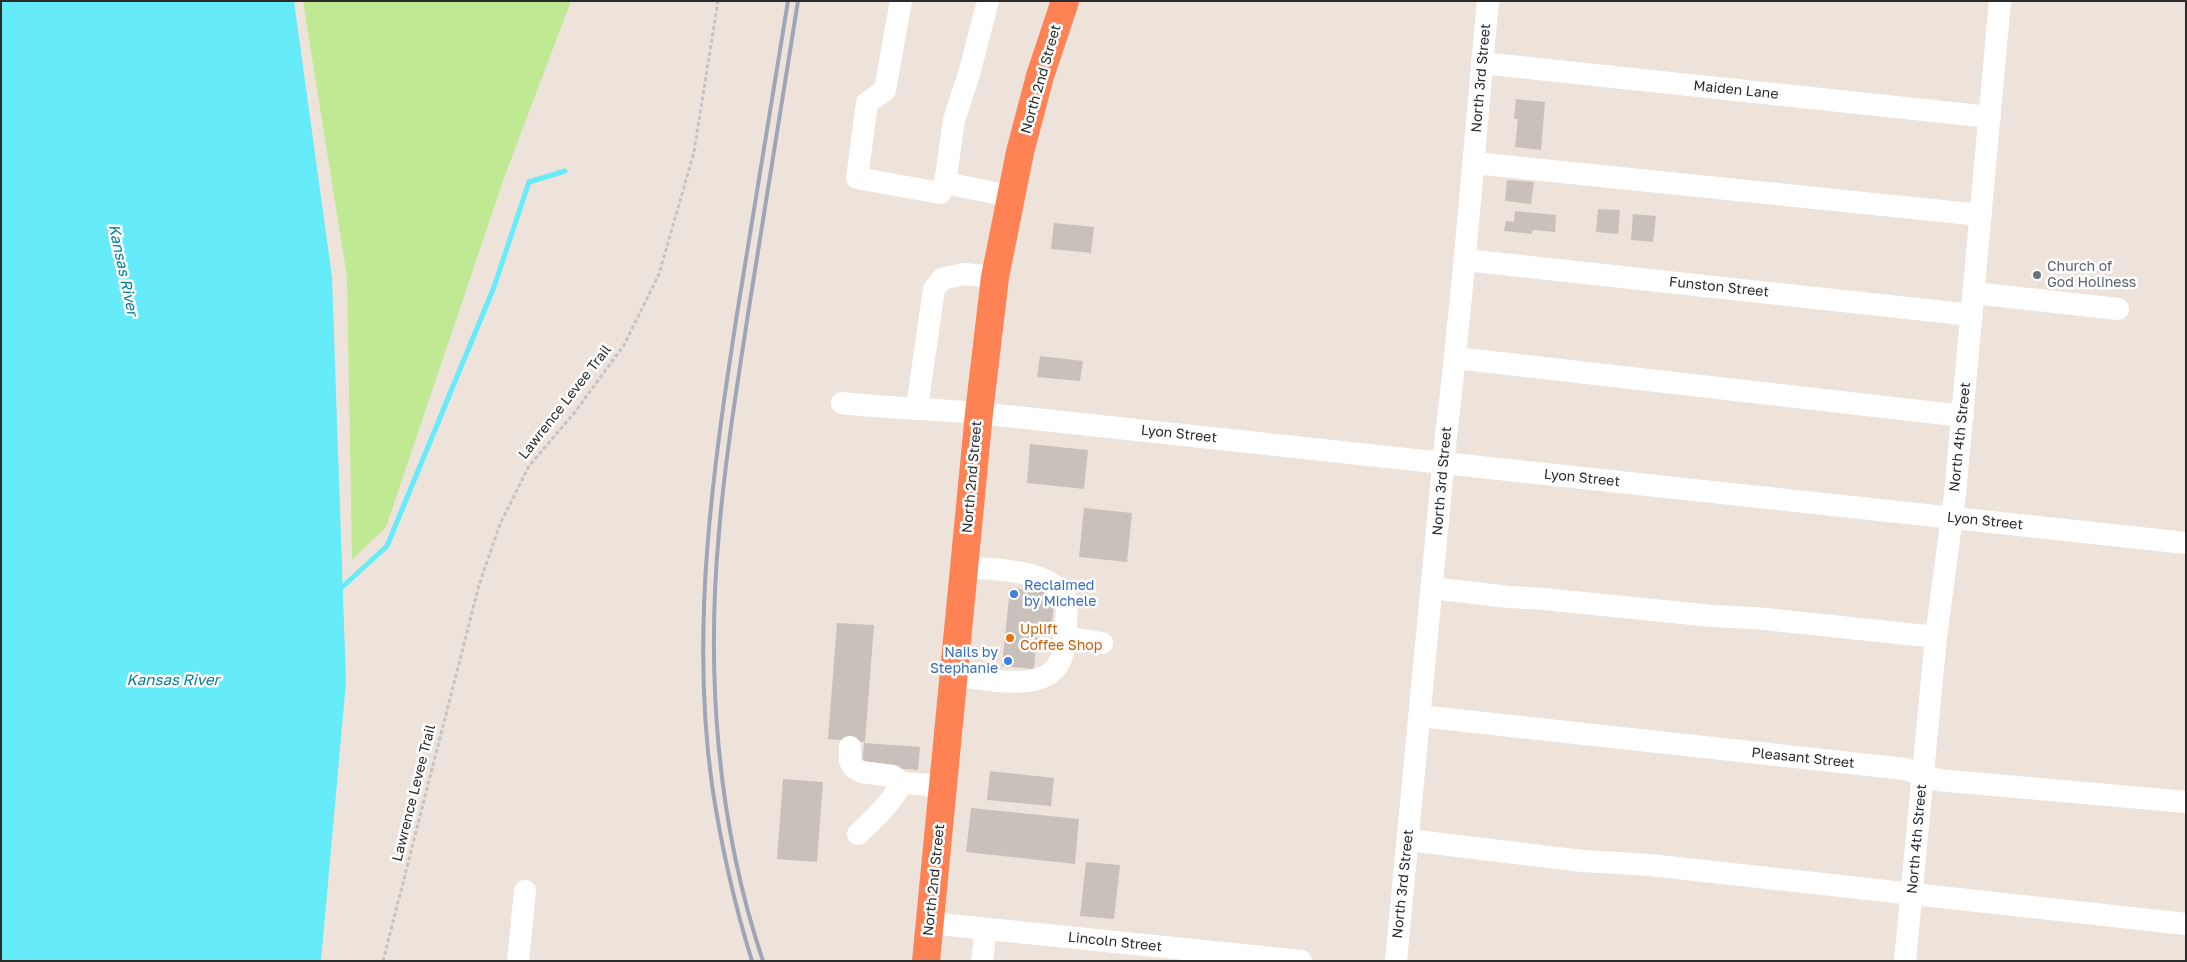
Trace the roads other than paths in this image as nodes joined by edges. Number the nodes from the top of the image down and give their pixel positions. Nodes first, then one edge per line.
1 (901, 1) edge
2 (988, 1) edge
3 (1065, 1) edge
4 (1488, 1) edge
5 (2000, 1) edge
6 (1482, 63) junction
7 (1990, 117) junction
8 (1474, 163) junction
9 (945, 183) junction
10 (1010, 196) junction
11 (1981, 215) junction
12 (1465, 260) junction
13 (995, 277) junction
14 (1973, 304) junction
15 (2118, 309) dead end
16 (1456, 358) junction
17 (842, 403) dead end
18 (917, 408) junction
19 (978, 413) junction
20 (1962, 416) junction
21 (1444, 463) junction
22 (1951, 517) junction
23 (2186, 543) edge
24 (964, 567) junction
25 (1432, 588) junction
26 (1936, 637) junction
27 (1064, 638) junction
28 (1102, 643) dead end
29 (954, 675) junction
30 (1420, 716) junction
31 (850, 747) dead end
32 (1923, 774) junction
33 (902, 783) junction
34 (944, 786) junction
35 (2186, 802) edge
36 (858, 834) dead end
37 (1408, 840) junction
38 (525, 891) dead end
39 (1912, 895) junction
40 (930, 923) junction
41 (2186, 924) edge
42 (986, 929) junction
43 (518, 961) edge
44 (926, 961) edge
45 (982, 961) edge
46 (1301, 961) edge
47 (1396, 961) edge
48 (1905, 961) edge

1 - 9 street
2 - 9 street
3 - 10 highway, North 2nd Street
4 - 6 street, North 3rd Street
5 - 7 street, North 4th Street
6 - 7 street, Maiden Lane
6 - 8 street, North 3rd Street
7 - 11 street, North 4th Street
8 - 11 street
8 - 12 street, North 3rd Street
9 - 10 street
10 - 13 highway, North 2nd Street
11 - 14 street, North 4th Street
12 - 14 street, Funston Street
12 - 16 street, North 3rd Street
13 - 18 street
13 - 19 highway, North 2nd Street
14 - 15 street, Funston Street
14 - 20 street, North 4th Street
16 - 20 street
16 - 21 street, North 3rd Street
17 - 18 street, Lyon Street
18 - 19 street, Lyon Street
19 - 21 street, Lyon Street
19 - 24 highway, North 2nd Street
20 - 22 street, North 4th Street
21 - 22 street, Lyon Street
21 - 25 street, North 3rd Street
22 - 23 street, Lyon Street
22 - 26 street, North 4th Street
24 - 27 street
24 - 29 highway, North 2nd Street
25 - 26 street
25 - 30 street, North 3rd Street
26 - 32 street, North 4th Street
27 - 28 street
27 - 29 street
29 - 34 highway, North 2nd Street
30 - 32 street, Pleasant Street
30 - 37 street, North 3rd Street
31 - 33 street
32 - 35 street, Pleasant Street
32 - 39 street, North 4th Street
33 - 34 street
33 - 36 street
34 - 40 highway, North 2nd Street
37 - 39 street
37 - 47 street, North 3rd Street
38 - 43 street
39 - 41 street
39 - 48 street, North 4th Street
40 - 42 street, Lincoln Street
40 - 44 highway, North 2nd Street
42 - 45 street
42 - 46 street, Lincoln Street

